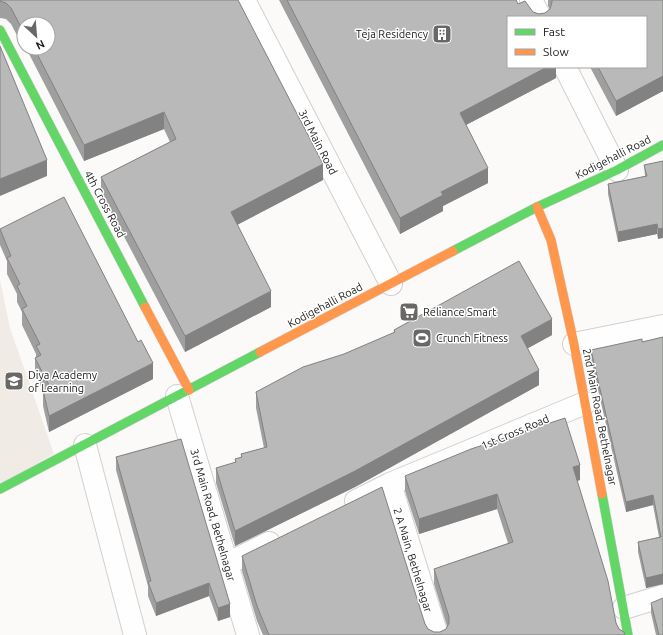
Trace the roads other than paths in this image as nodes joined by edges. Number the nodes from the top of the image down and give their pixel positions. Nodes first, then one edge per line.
1 (244, 0) edge
2 (531, 0) edge
3 (539, 16) edge
4 (0, 30) edge
5 (566, 68) edge
6 (663, 145) edge
7 (617, 170) junction
8 (537, 207) junction
9 (391, 284) junction
10 (663, 326) edge
11 (574, 344) junction
12 (183, 393) junction
13 (585, 403) junction
14 (85, 445) junction
15 (390, 484) junction
16 (0, 490) edge
17 (340, 508) edge
18 (284, 536) edge
19 (227, 564) junction
20 (663, 596) edge
21 (624, 608) junction
22 (135, 635) edge
23 (248, 635) edge
24 (437, 635) edge
25 (628, 635) edge

1 - 9 street, 3rd Main Road
2 - 3 street
4 - 12 street, 4th Cross Road
5 - 7 street
6 - 7 street, Kodigehalli Road
7 - 8 street, Kodigehalli Road
8 - 9 street, Kodigehalli Road
8 - 11 street, 2nd Main Road, Bethelnagar
9 - 12 street, Kodigehalli Road
10 - 11 street
11 - 13 street, 2nd Main Road, Bethelnagar
12 - 14 street, Kodigehalli Road
12 - 19 street, 3rd Main Road, Bethelnagar
13 - 15 street, 1st Cross Road
13 - 21 street, 2nd Main Road, Bethelnagar
14 - 16 street, Kodigehalli Road
14 - 22 street
15 - 17 street, 1st Cross Road
15 - 24 street, 2 A Main, Bethelnagar
18 - 19 street
19 - 23 street, 3rd Main Road, Bethelnagar
20 - 21 street
21 - 25 street, 2nd Main Road, Bethelnagar

